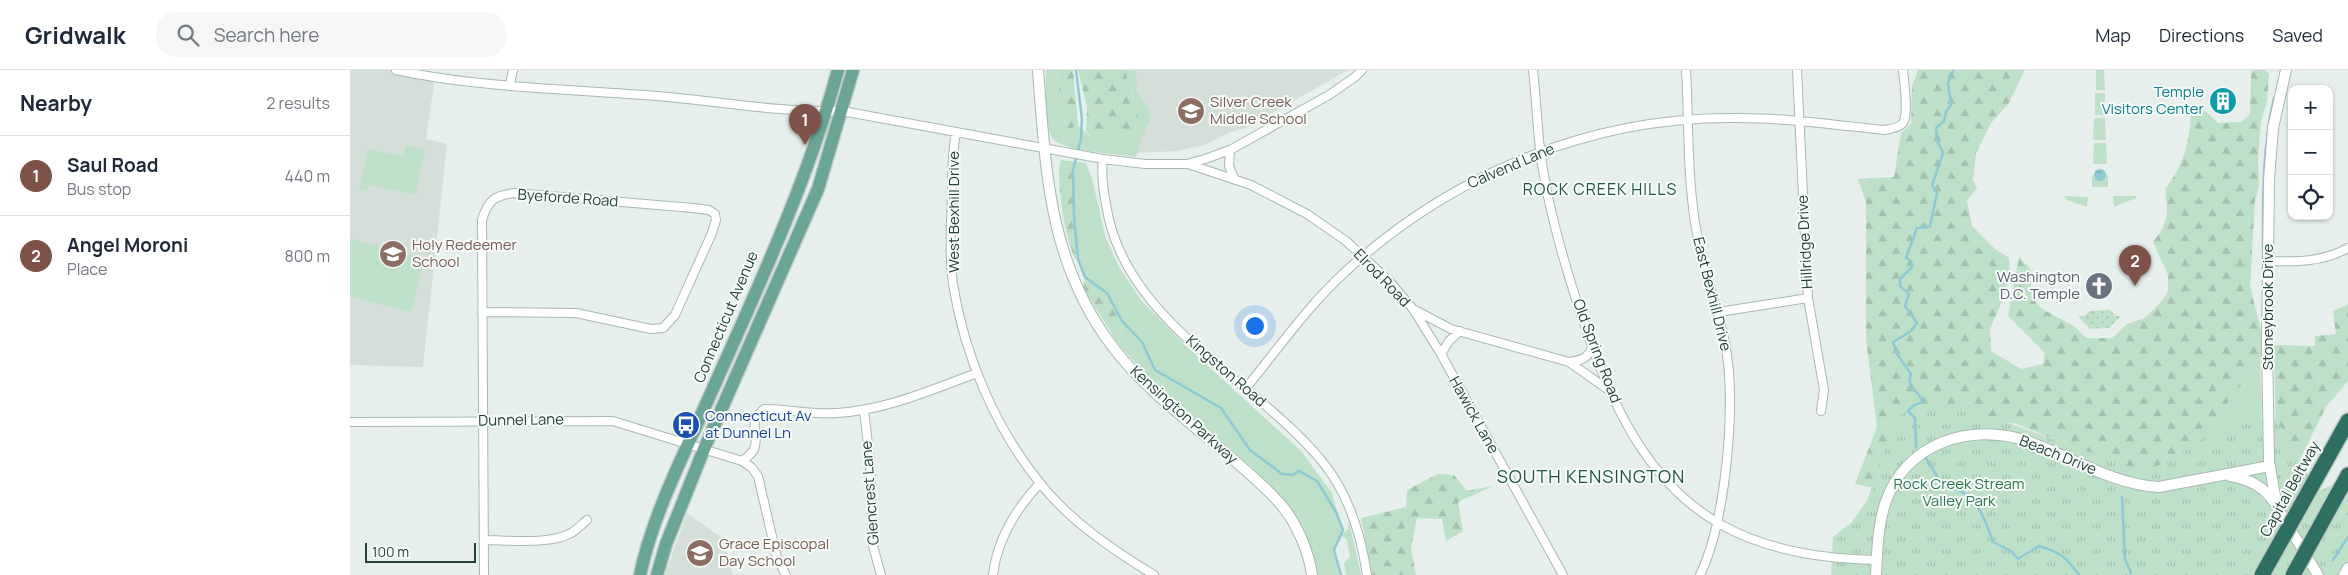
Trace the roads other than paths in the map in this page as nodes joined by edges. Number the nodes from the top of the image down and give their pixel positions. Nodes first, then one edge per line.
1 (396, 70) edge
2 (513, 70) edge
3 (838, 70) edge
4 (853, 70) edge
5 (1038, 70) edge
6 (1362, 70) edge
7 (1533, 70) edge
8 (1686, 70) edge
9 (1797, 70) edge
10 (1903, 70) edge
11 (2286, 70) edge
12 (510, 84) junction
13 (842, 111) junction
14 (826, 112) junction
15 (1689, 119) junction
16 (1800, 122) junction
17 (956, 133) junction
18 (1044, 148) junction
19 (1230, 150) junction
20 (1540, 150) junction
21 (1103, 159) junction
22 (1187, 164) junction
23 (1234, 178) junction
24 (2348, 248) edge
25 (1363, 257) junction
26 (2269, 261) junction
27 (1808, 298) junction
28 (1412, 309) junction
29 (482, 312) junction
30 (1719, 312) junction
31 (1460, 331) junction
32 (1592, 347) junction
33 (1441, 354) junction
34 (1569, 362) junction
35 (977, 373) junction
36 (1246, 388) junction
37 (1610, 390) junction
38 (864, 410) junction
39 (1821, 411) dead end
40 (482, 421) junction
41 (2348, 421) edge
42 (350, 422) edge
43 (688, 444) junction
44 (704, 449) junction
45 (742, 461) junction
46 (2270, 466) junction
47 (2348, 475) edge
48 (2222, 476) junction
49 (1040, 484) junction
50 (2278, 507) junction
51 (587, 520) dead end
52 (1718, 523) junction
53 (484, 540) junction
54 (1877, 560) junction
55 (2348, 568) edge
56 (484, 575) edge
57 (640, 575) edge
58 (657, 575) edge
59 (786, 575) edge
60 (881, 575) edge
61 (993, 575) edge
62 (1154, 575) edge
63 (1312, 575) edge
64 (1367, 575) edge
65 (1563, 575) edge
66 (1700, 575) edge
67 (1876, 575) edge
68 (2262, 575) edge
69 (2293, 575) edge
70 (2318, 575) edge
71 (2344, 575) edge

1 - 12 street
2 - 12 street
3 - 14 main road, Connecticut Avenue
4 - 13 main road
5 - 18 street, Kensington Parkway
6 - 19 street
7 - 20 street, Old Spring Road
8 - 15 street, East Bexhill Drive
9 - 16 street, Hillridge Drive
10 - 16 street, Calvend Lane
11 - 26 street, Stoneybrook Drive
12 - 14 street
13 - 14 street
13 - 17 street
13 - 44 main road
14 - 43 main road, Connecticut Avenue
15 - 16 street, Calvend Lane
15 - 20 street, Calvend Lane
15 - 30 street, East Bexhill Drive
16 - 27 street, Hillridge Drive
17 - 18 street
17 - 35 street, West Bexhill Drive
18 - 21 street
18 - 63 street, Kensington Parkway
19 - 22 street
19 - 23 street
20 - 25 street, Calvend Lane
20 - 32 street, Old Spring Road
21 - 22 street
21 - 36 street, Kingston Road
22 - 23 street, Elrod Road
23 - 25 street, Elrod Road
24 - 26 street
25 - 28 street, Elrod Road
25 - 36 street, Calvend Lane
26 - 46 street, Stoneybrook Drive
27 - 30 street
27 - 39 street, Hillridge Drive
28 - 31 street, Elrod Road
28 - 33 street, Hawick Lane
29 - 29 street, Byeforde Road
29 - 40 street, Byeforde Road
30 - 52 street, East Bexhill Drive
31 - 33 street
31 - 34 street, Elrod Road
32 - 34 street
32 - 37 street, Old Spring Road
33 - 65 street, Hawick Lane
34 - 37 street, Elrod Road
35 - 38 street
35 - 49 street, West Bexhill Drive
36 - 64 street, Kingston Road
37 - 52 street, Old Spring Road
38 - 45 street
38 - 60 street, Glencrest Lane
40 - 42 street, Dunnel Lane
40 - 43 street, Dunnel Lane
40 - 53 street, Byeforde Road
41 - 68 highway, Capital Beltway, bridge
43 - 44 street, Dunnel Lane
43 - 57 main road, Connecticut Avenue
44 - 45 street, Dunnel Lane
44 - 58 main road
45 - 59 street
46 - 48 street, Beach Drive
46 - 50 street, Stoneybrook Drive
47 - 69 highway, bridge
48 - 50 street
48 - 54 street, Beach Drive
49 - 61 street
49 - 62 street, West Bexhill Drive
50 - 70 street, Stoneybrook Drive
51 - 53 street
52 - 54 street, Old Spring Road
52 - 66 street, East Bexhill Drive
53 - 56 street, Byeforde Road
54 - 67 street, Beach Drive
55 - 71 street

